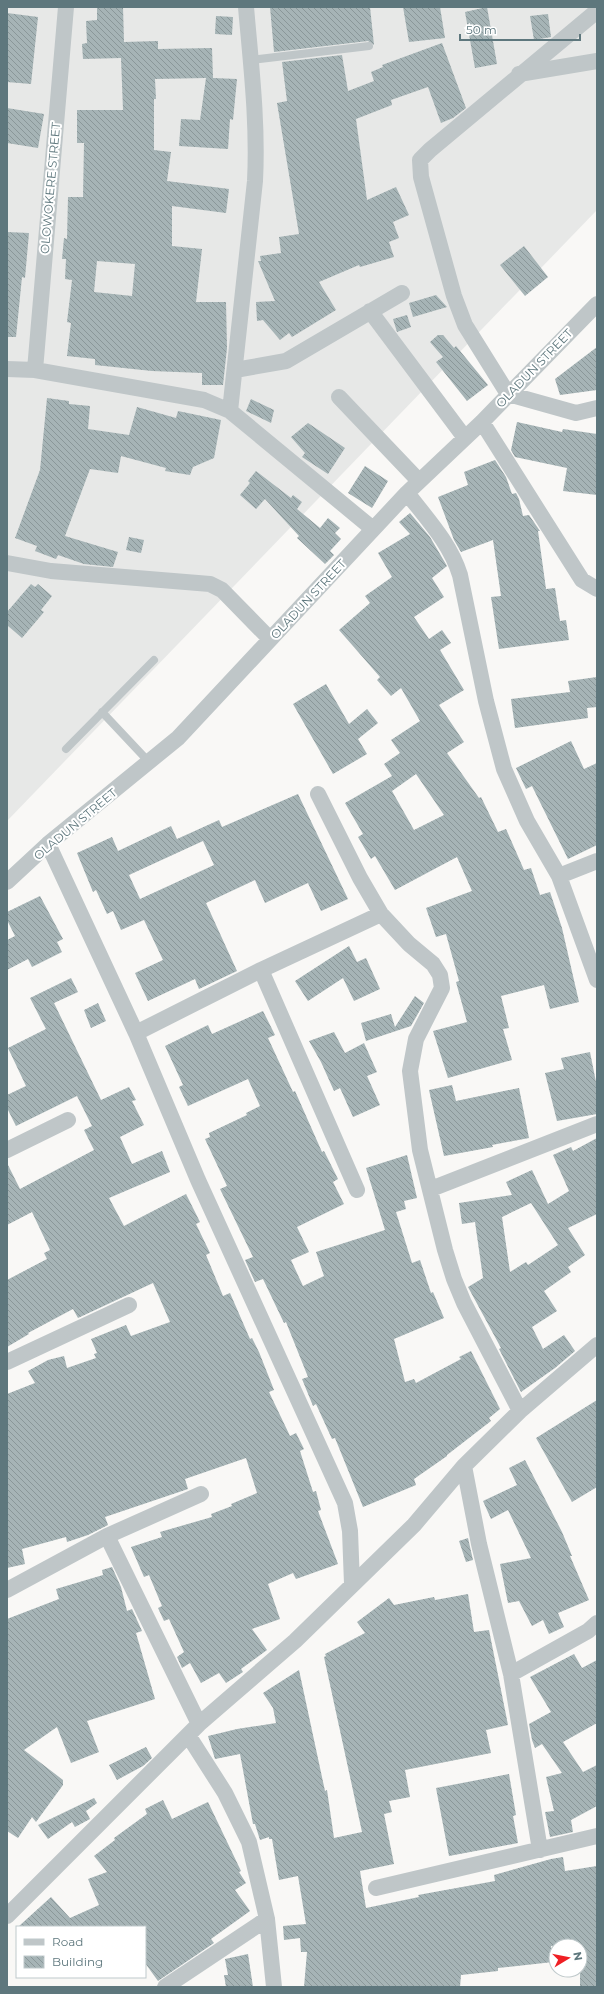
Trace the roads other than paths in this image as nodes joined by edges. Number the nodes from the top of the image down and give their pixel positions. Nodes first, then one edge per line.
1 (66, 7) edge
2 (246, 7) edge
3 (597, 11) edge
4 (369, 46) dead end
5 (251, 60) junction
6 (597, 61) edge
7 (519, 74) junction
8 (402, 293) dead end
9 (597, 304) edge
10 (370, 311) junction
11 (7, 369) edge
12 (35, 370) junction
13 (235, 370) junction
14 (508, 394) junction
15 (339, 397) dead end
16 (597, 408) edge
17 (230, 411) junction
18 (482, 422) junction
19 (465, 438) junction
20 (419, 481) junction
21 (407, 493) junction
22 (373, 529) junction
23 (7, 563) edge
24 (597, 589) edge
25 (270, 639) junction
26 (154, 660) dead end
27 (102, 712) junction
28 (66, 749) dead end
29 (149, 762) junction
30 (318, 794) dead end
31 (48, 844) junction
32 (597, 861) edge
33 (559, 876) junction
34 (7, 882) edge
35 (382, 914) junction
36 (261, 970) junction
37 (597, 980) edge
38 (136, 1033) junction
39 (68, 1120) dead end
40 (597, 1124) edge
41 (7, 1150) edge
42 (430, 1189) junction
43 (357, 1190) dead end
44 (128, 1305) dead end
45 (597, 1345) edge
46 (7, 1362) edge
47 (520, 1410) junction
48 (464, 1466) junction
49 (201, 1494) dead end
50 (107, 1536) junction
51 (352, 1584) junction
52 (7, 1590) edge
53 (597, 1623) edge
54 (511, 1674) junction
55 (199, 1724) junction
56 (188, 1735) junction
57 (597, 1836) edge
58 (540, 1850) junction
59 (376, 1888) dead end
60 (7, 1915) edge
61 (267, 1919) junction
62 (165, 1987) edge
63 (274, 1987) edge

1 - 12 street, OLOWOKERE STREET
2 - 5 street
3 - 7 street
4 - 5 lane
5 - 13 street
6 - 7 street
7 - 14 street
8 - 10 street
9 - 14 street, OLADUN STREET
10 - 13 street
10 - 19 street
11 - 12 street
12 - 17 street
13 - 17 street
14 - 16 street
14 - 18 street, OLADUN STREET
15 - 20 street
17 - 22 street
18 - 19 street, OLADUN STREET
18 - 24 street
19 - 20 street, OLADUN STREET
20 - 21 street, OLADUN STREET
21 - 22 street, OLADUN STREET
21 - 33 street
22 - 25 street, OLADUN STREET
23 - 25 street
25 - 29 street, OLADUN STREET
26 - 27 lane
27 - 28 lane
27 - 29 lane
29 - 31 street, OLADUN STREET
30 - 35 street
31 - 34 street, OLADUN STREET
31 - 38 street
32 - 33 street
33 - 37 street
35 - 36 street
35 - 42 street
36 - 38 street
36 - 43 street
38 - 51 street
39 - 41 street
40 - 42 street
42 - 47 street
44 - 46 street
45 - 47 street
47 - 48 street
48 - 51 street
48 - 54 street
49 - 50 street
50 - 52 street
50 - 55 street
51 - 55 street
53 - 54 street
54 - 58 street
55 - 56 street
56 - 60 street
56 - 61 street
57 - 58 street
58 - 59 street
61 - 62 street
61 - 63 street

